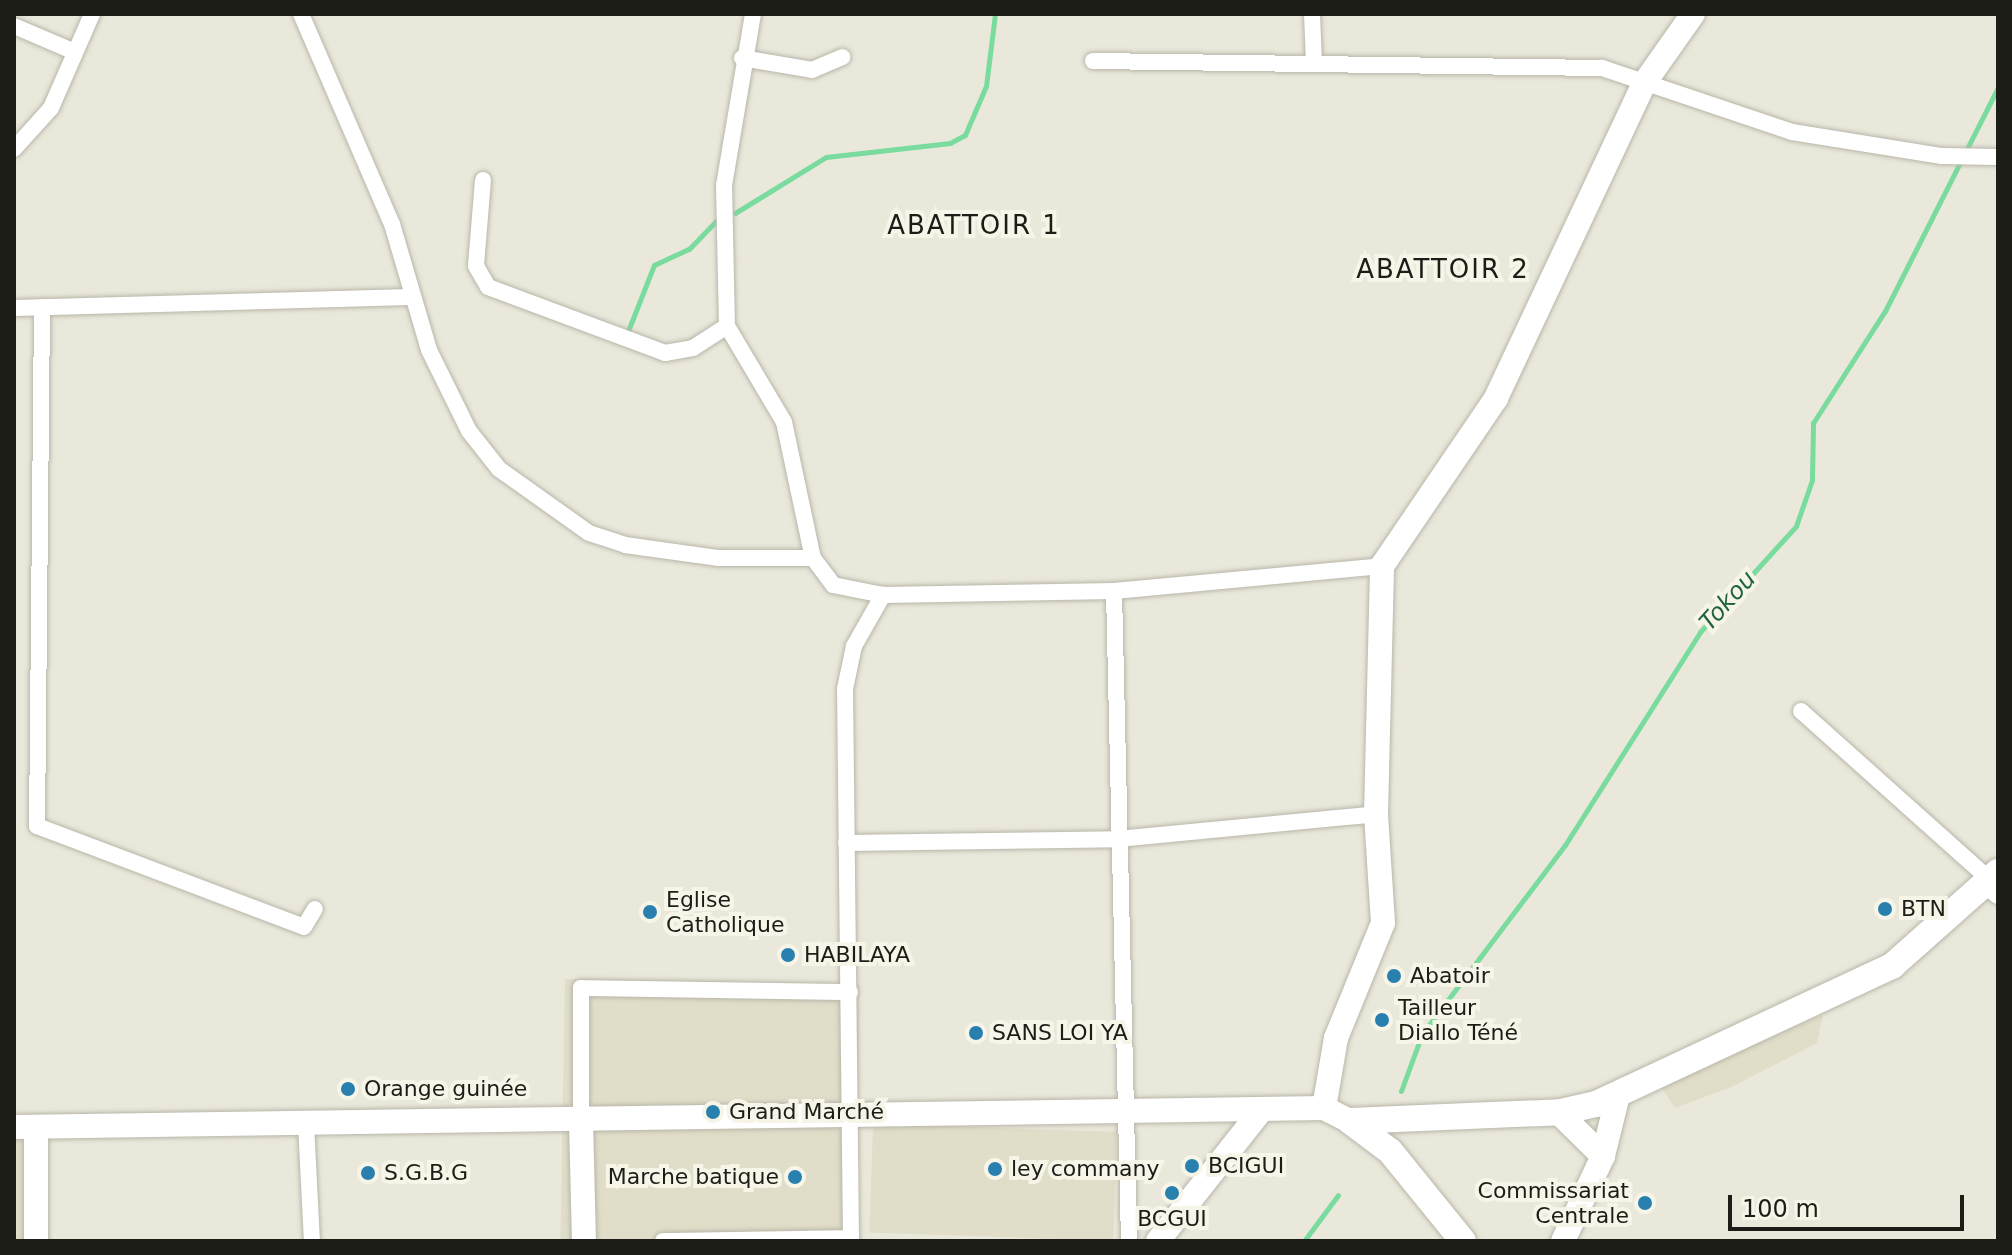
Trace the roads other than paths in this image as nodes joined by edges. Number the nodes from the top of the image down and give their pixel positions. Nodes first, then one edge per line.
1 (92, 14) edge
2 (301, 14) edge
3 (753, 14) edge
4 (1312, 14) edge
5 (1693, 14) edge
6 (14, 26) edge
7 (75, 52) junction
8 (842, 57) dead end
9 (742, 58) junction
10 (1093, 61) dead end
11 (1314, 64) junction
12 (1645, 82) junction
13 (14, 149) edge
14 (1998, 157) edge
15 (483, 180) dead end
16 (411, 297) junction
17 (42, 307) junction
18 (14, 308) edge
19 (727, 326) junction
20 (813, 558) junction
21 (1382, 566) junction
22 (1114, 591) junction
23 (883, 595) junction
24 (1801, 711) dead end
25 (1376, 814) junction
26 (1118, 839) junction
27 (846, 843) junction
28 (1993, 884) edge
29 (315, 909) dead end
30 (850, 992) junction
31 (1607, 1099) junction
32 (1324, 1108) junction
33 (1558, 1112) junction
34 (1125, 1113) junction
35 (1259, 1113) junction
36 (852, 1116) junction
37 (581, 1120) junction
38 (1350, 1121) junction
39 (306, 1124) junction
40 (25, 1127) edge
41 (1603, 1156) junction
42 (851, 1239) edge
43 (36, 1241) edge
44 (312, 1241) edge
45 (584, 1241) edge
46 (663, 1241) edge
47 (1129, 1241) edge
48 (1158, 1241) edge
49 (1463, 1241) edge
50 (1563, 1241) edge

1 - 7 street
2 - 16 street
3 - 9 street
4 - 11 street
5 - 12 main road
6 - 7 street
7 - 13 street
8 - 9 street
9 - 19 street
10 - 11 street
11 - 12 street
12 - 14 street
12 - 21 main road
15 - 19 street
16 - 17 street
16 - 20 street
17 - 18 street
17 - 29 street
19 - 20 street
20 - 23 street
21 - 22 street
21 - 25 main road
22 - 23 street
22 - 26 street
23 - 27 street
24 - 28 street
25 - 26 street
25 - 32 main road
26 - 27 street
26 - 34 street
27 - 30 street
28 - 31 main road
30 - 36 street
30 - 37 street
31 - 33 main road
31 - 41 main road
32 - 35 main road
32 - 38 main road
33 - 38 main road
33 - 41 main road
34 - 35 main road
34 - 36 main road
34 - 47 street
35 - 48 main road
36 - 37 main road
36 - 42 street
37 - 39 main road
37 - 45 main road
38 - 49 main road
39 - 40 main road
39 - 44 street
40 - 43 main road
41 - 50 main road
42 - 46 street

